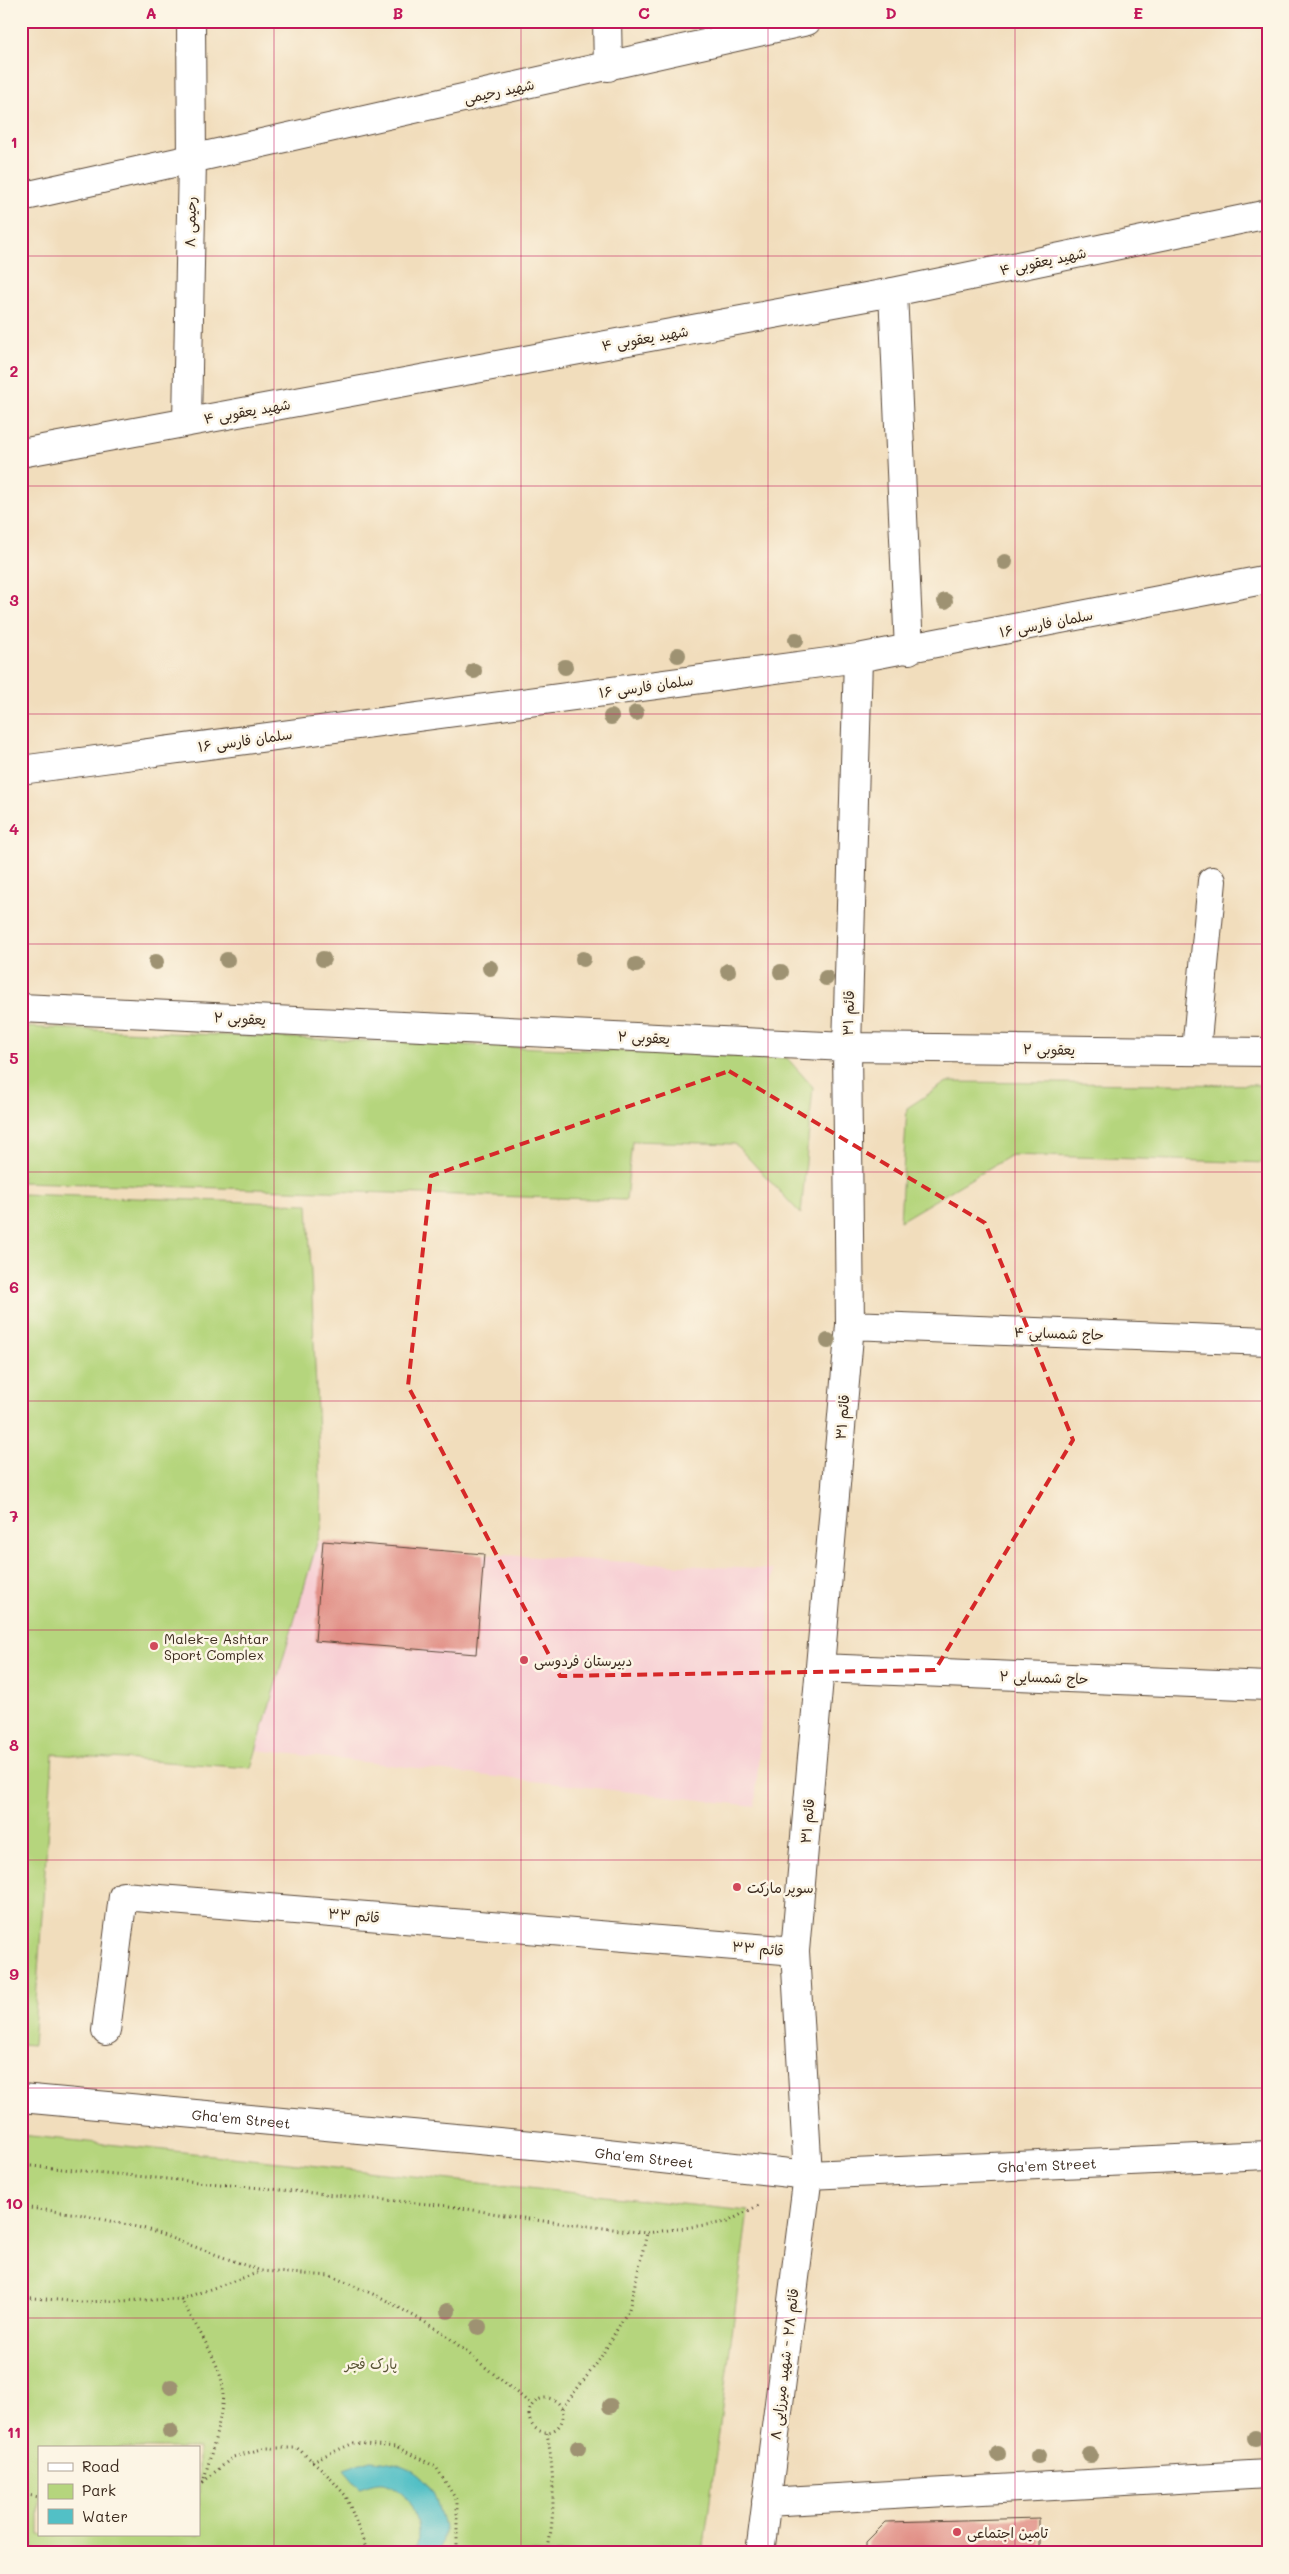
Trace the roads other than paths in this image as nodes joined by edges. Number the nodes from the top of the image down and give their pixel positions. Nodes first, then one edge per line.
1 (191, 21) edge
2 (607, 21) edge
3 (807, 21) edge
4 (608, 67) junction
5 (192, 159) junction
6 (21, 197) edge
7 (1268, 214) edge
8 (893, 292) junction
9 (186, 422) junction
10 (21, 454) edge
11 (1268, 579) edge
12 (909, 650) junction
13 (858, 658) junction
14 (21, 770) edge
15 (1212, 881) dead end
16 (21, 1008) edge
17 (847, 1047) junction
18 (1196, 1051) junction
19 (1268, 1052) edge
20 (850, 1325) junction
21 (1268, 1341) edge
22 (820, 1668) junction
23 (1268, 1686) edge
24 (795, 1951) junction
25 (106, 2030) dead end
26 (21, 2098) edge
27 (1268, 2155) edge
28 (808, 2175) junction
29 (1268, 2474) edge
30 (766, 2502) junction
31 (760, 2553) edge

1 - 5 street, رحیمی ۸
2 - 4 street
3 - 4 street, شهید رحیمی
4 - 5 street, شهید رحیمی
5 - 6 street, شهید رحیمی
5 - 9 street, رحیمی ۸
7 - 8 street, شهید یعقوبی ۴
8 - 9 street, شهید یعقوبی ۴
8 - 12 street
9 - 10 street, شهید یعقوبی ۴
11 - 12 street, سلمان فارسی ۱۶
12 - 13 street, سلمان فارسی ۱۶
13 - 14 street, سلمان فارسی ۱۶
13 - 17 street, قائم ۳۱
15 - 18 street
16 - 17 street, یعقوبی ۲
17 - 18 street, یعقوبی ۲
17 - 20 street, قائم ۳۱
18 - 19 street, یعقوبی ۲
20 - 21 street, حاج شمسایی ۴
20 - 22 street, قائم ۳۱
22 - 23 street, حاج شمسایی ۲
22 - 24 street, قائم ۳۱
24 - 25 street, قائم ۳۳
24 - 28 street, قائم ۳۱
26 - 28 street, Gha'em Street
27 - 28 street, Gha'em Street
28 - 30 street, قائم ۲۸ - شهید میرزایی ۸
29 - 30 street
30 - 31 street, قائم ۲۸ - شهید میرزایی ۸

